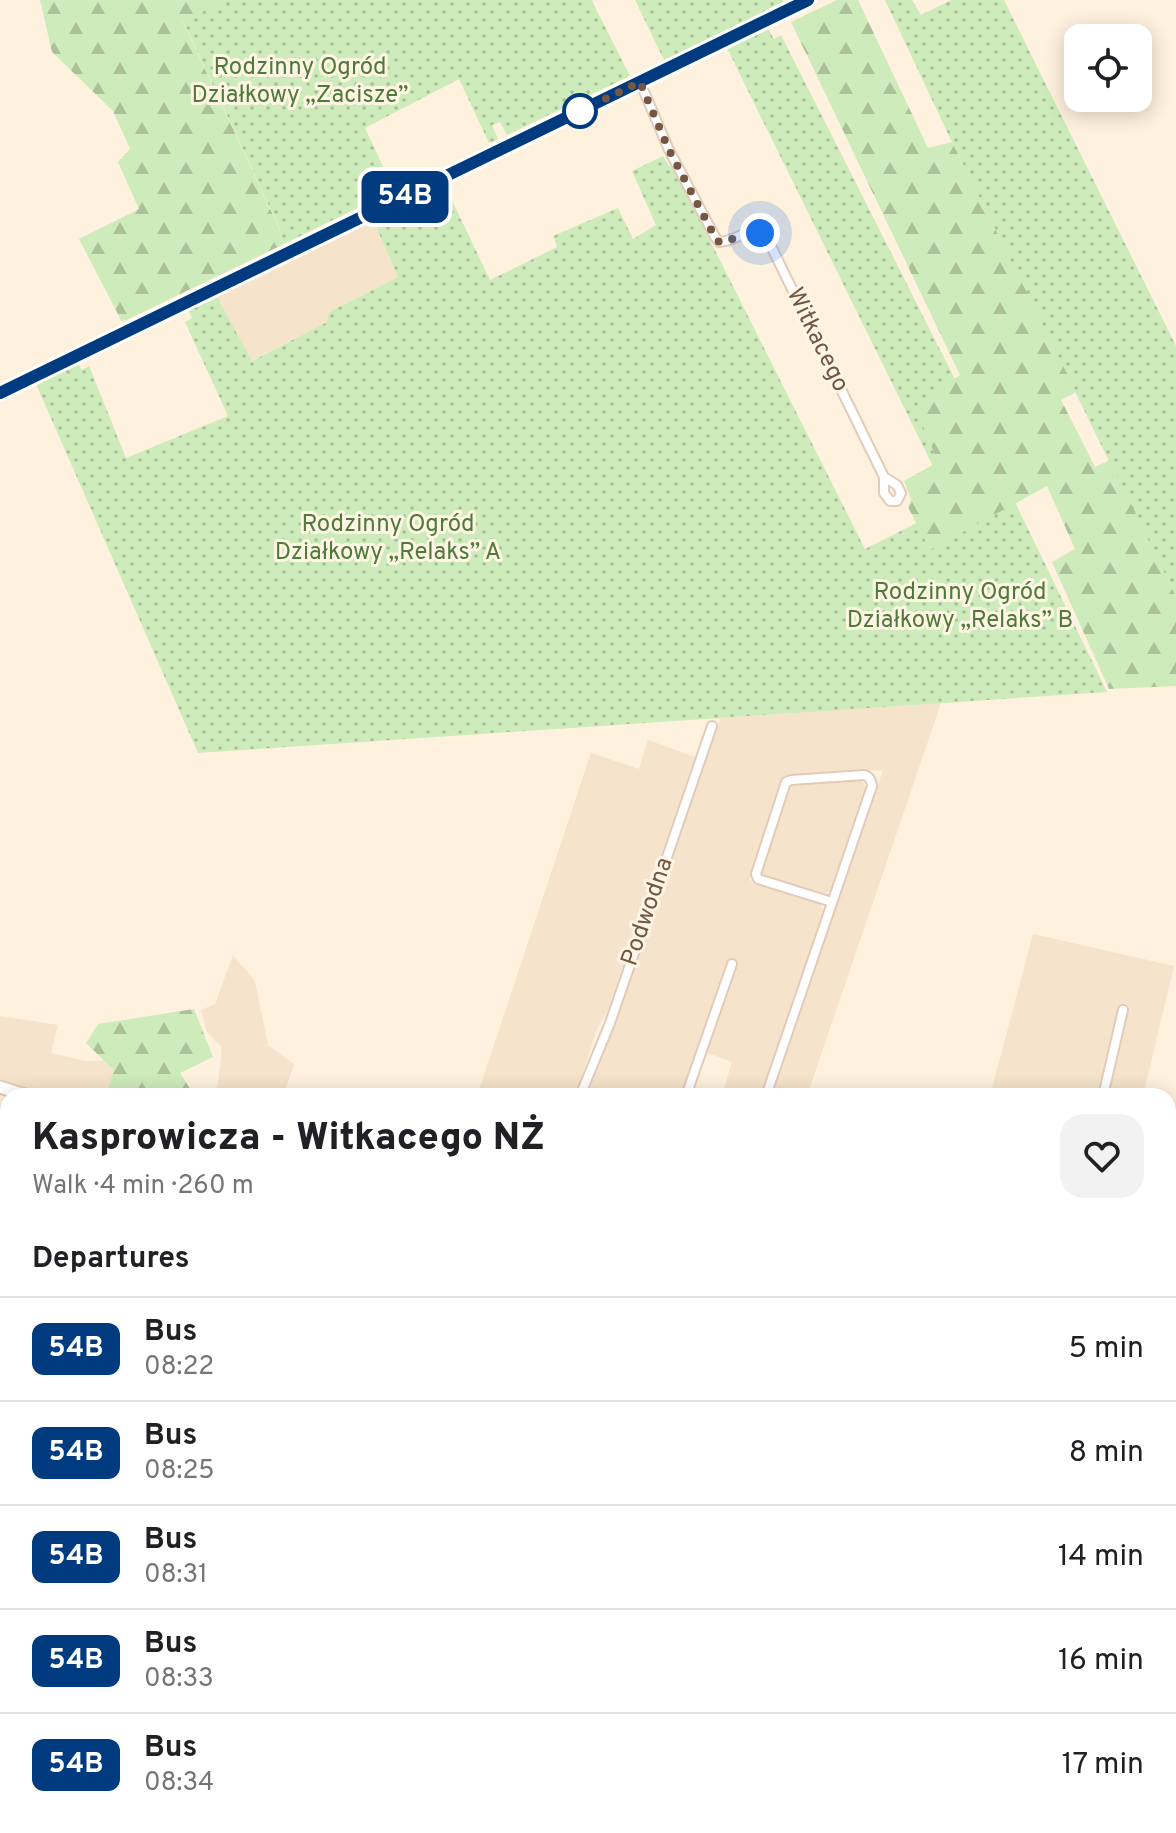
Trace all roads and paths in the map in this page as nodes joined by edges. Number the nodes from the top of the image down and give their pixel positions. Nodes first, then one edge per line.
1 (809, 0) edge
2 (640, 82) junction
3 (0, 393) edge
4 (884, 477) dead end
5 (712, 726) dead end
6 (832, 902) junction
7 (732, 964) dead end
8 (1123, 1010) dead end
9 (583, 1088) edge
10 (689, 1088) edge
11 (769, 1088) edge
12 (1105, 1088) edge

1 - 2 street
2 - 3 street
2 - 4 street, Witkacego
5 - 9 street, Podwodna
6 - 6 street
6 - 11 street
7 - 10 street
8 - 12 street

